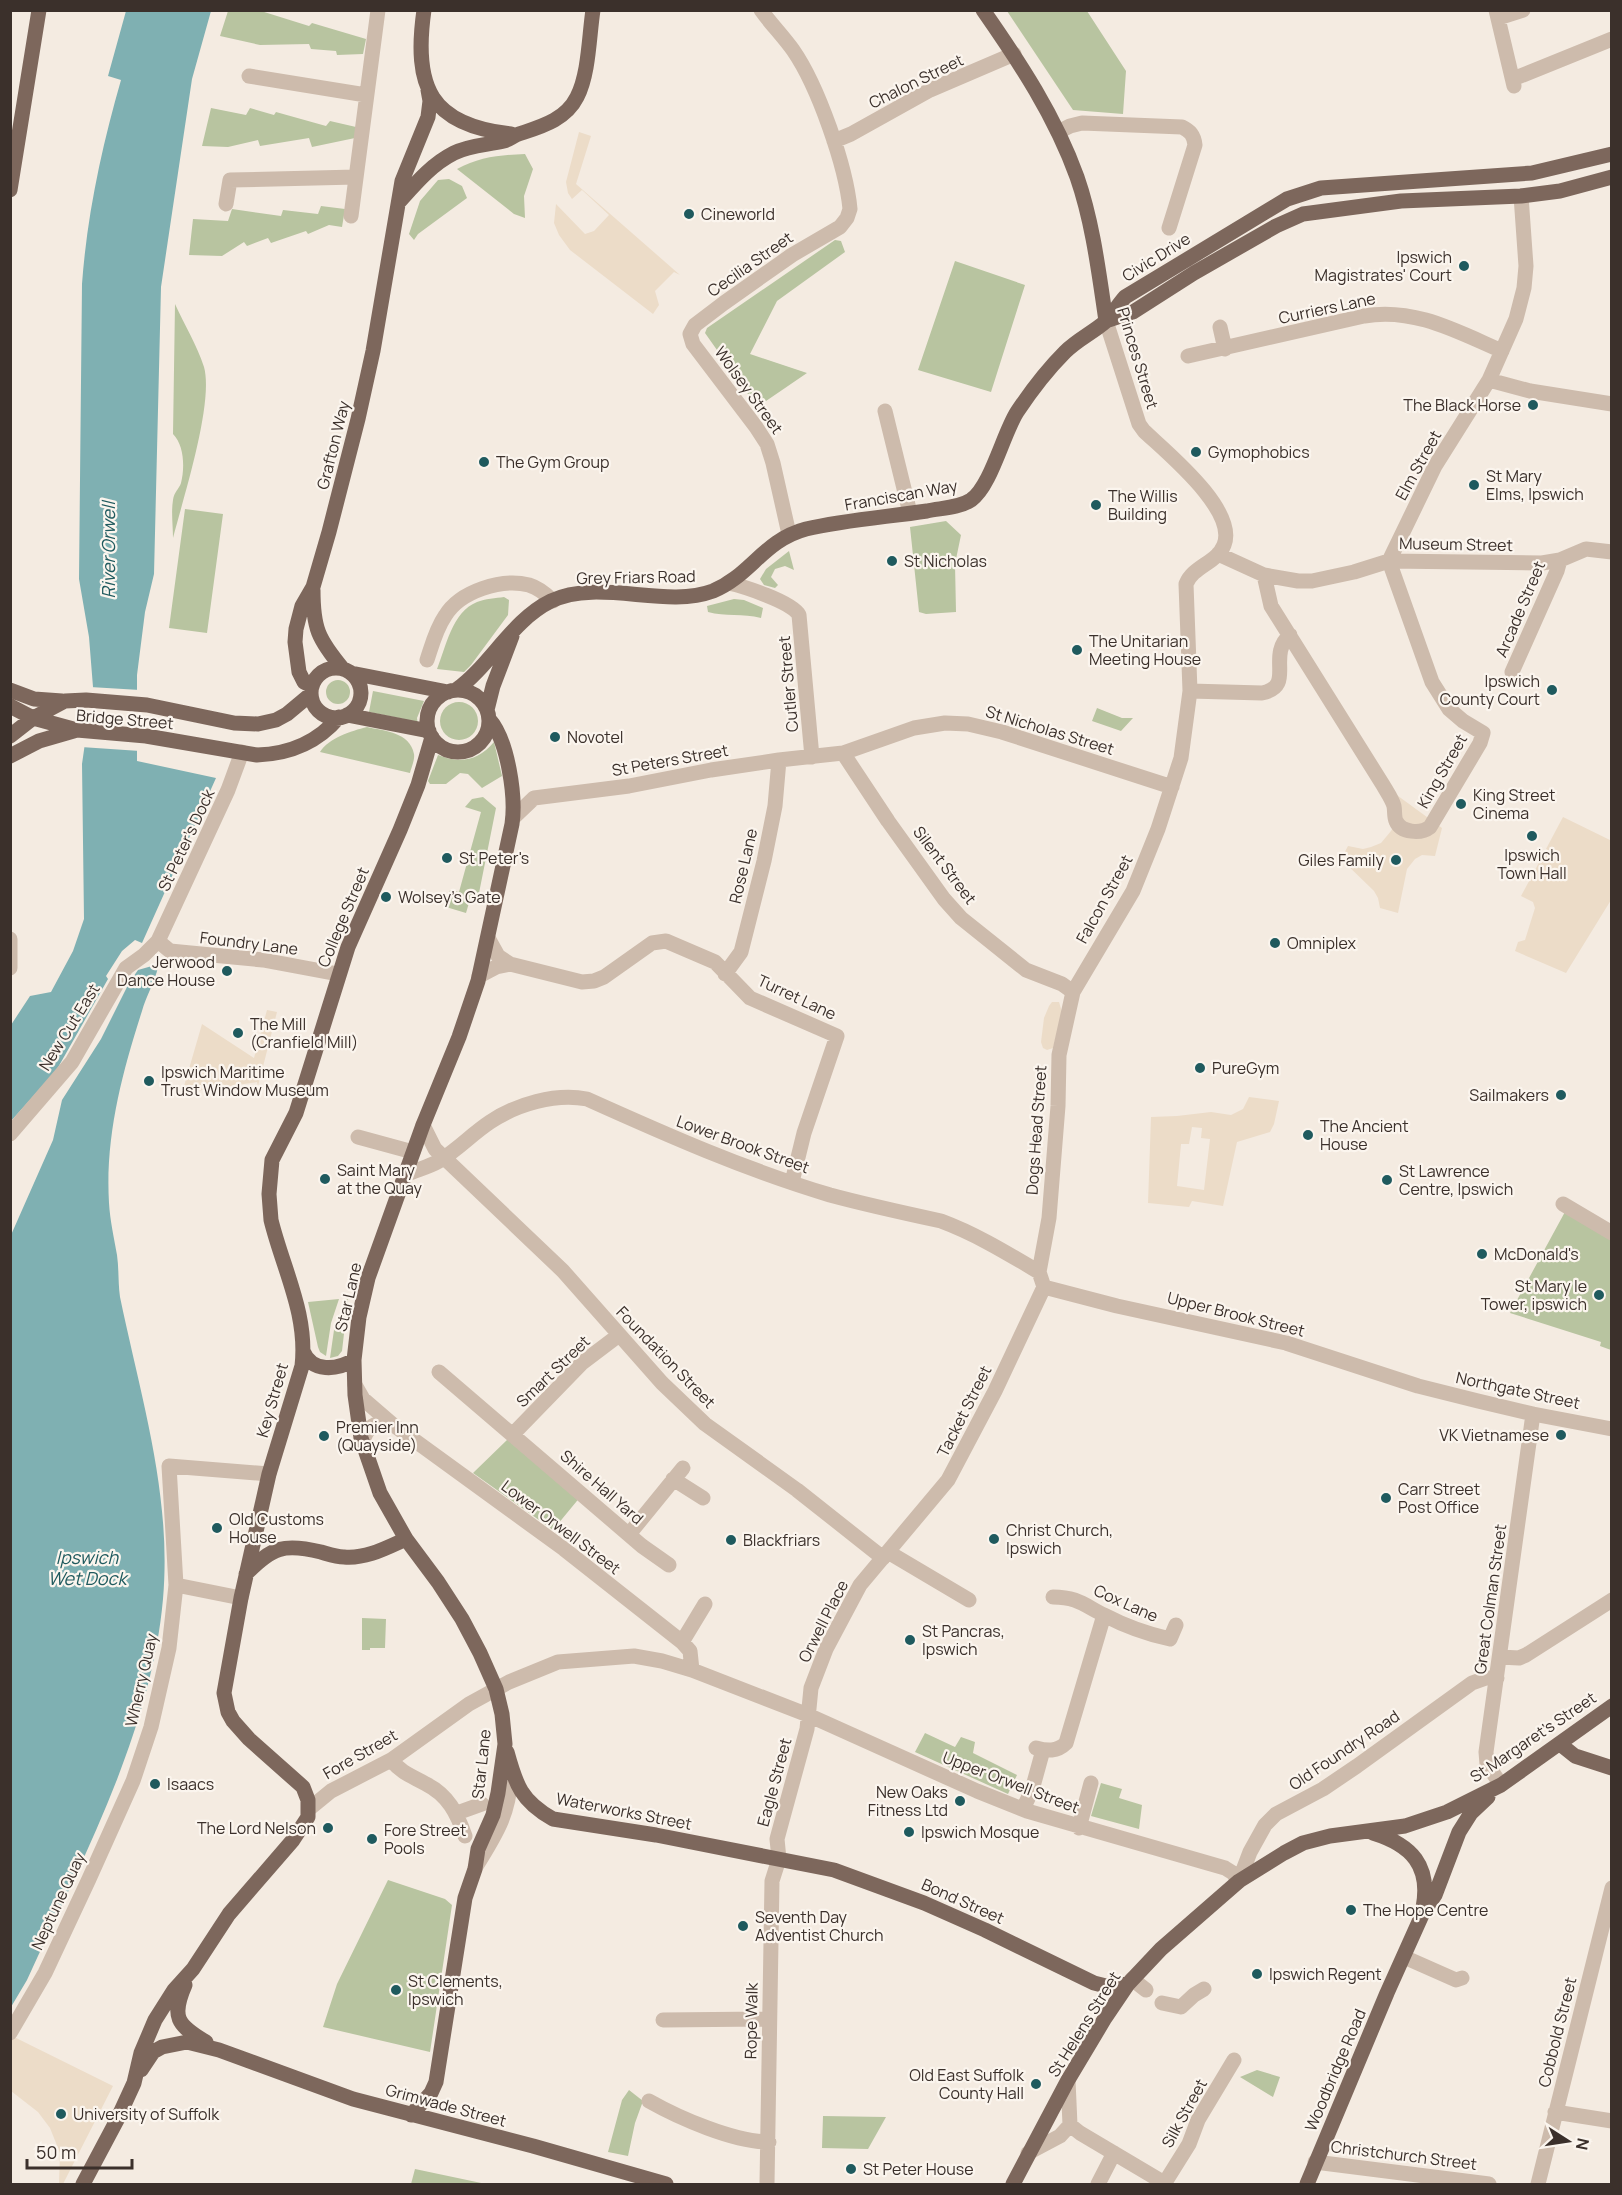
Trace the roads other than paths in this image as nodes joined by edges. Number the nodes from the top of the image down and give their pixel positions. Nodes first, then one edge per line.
1 (39, 10) edge
2 (378, 10) edge
3 (424, 10) edge
4 (593, 10) edge
5 (761, 10) edge
6 (983, 10) edge
7 (1523, 10) edge
8 (1497, 14) edge
9 (1611, 39) edge
10 (1014, 54) junction
11 (249, 76) dead end
12 (428, 90) junction
13 (366, 95) junction
14 (1058, 132) junction
15 (517, 135) junction
16 (834, 141) junction
17 (1611, 154) edge
18 (356, 177) junction
19 (1611, 177) edge
20 (10, 190) edge
21 (1521, 196) junction
22 (399, 202) junction
23 (226, 204) dead end
24 (351, 216) dead end
25 (1169, 228) dead end
26 (1106, 321) junction
27 (1220, 327) dead end
28 (691, 339) joint
29 (1225, 349) junction
30 (1502, 351) junction
31 (1188, 356) dead end
32 (1489, 380) junction
33 (1611, 404) edge
34 (885, 411) dead end
35 (910, 513) junction
36 (789, 534) junction
37 (1611, 552) edge
38 (1218, 554) junction
39 (1560, 560) junction
40 (1389, 561) junction
41 (1263, 575) junction
42 (728, 583) junction
43 (313, 587) junction
44 (553, 600) junction
45 (513, 634) junction
46 (1290, 635) junction
47 (428, 660) dead end
48 (347, 671) junction
49 (1512, 672) dead end
50 (10, 690) edge
51 (312, 690) junction
52 (452, 691) junction
53 (1190, 691) junction
54 (65, 701) junction
55 (10, 706) edge
56 (488, 715) junction
57 (343, 716) junction
58 (33, 718) junction
59 (407, 728) junction
60 (80, 730) junction
61 (430, 734) junction
62 (10, 736) edge
63 (242, 752) junction
64 (843, 753) junction
65 (10, 756) edge
66 (812, 757) junction
67 (779, 760) junction
68 (423, 765) junction
69 (1172, 787) junction
70 (511, 788) junction
71 (534, 798) junction
72 (513, 818) junction
73 (488, 938) junction
74 (10, 939) edge
75 (158, 941) junction
76 (510, 964) junction
77 (10, 968) edge
78 (338, 974) junction
79 (725, 974) junction
80 (479, 976) junction
81 (1073, 992) junction
82 (296, 1113) joint
83 (423, 1125) junction
84 (10, 1134) edge
85 (358, 1137) dead end
86 (413, 1152) junction
87 (443, 1158) junction
88 (405, 1175) junction
89 (792, 1182) junction
90 (1563, 1204) dead end
91 (1611, 1233) edge
92 (1039, 1272) junction
93 (1044, 1287) junction
94 (619, 1335) junction
95 (303, 1351) junction
96 (354, 1359) junction
97 (439, 1372) dead end
98 (355, 1385) junction
99 (1418, 1386) joint
100 (1533, 1414) junction
101 (392, 1424) junction
102 (1611, 1429) edge
103 (513, 1434) junction
104 (363, 1443) junction
105 (269, 1474) junction
106 (703, 1498) dead end
107 (630, 1533) junction
108 (406, 1539) junction
109 (885, 1555) junction
110 (669, 1565) dead end
111 (246, 1574) junction
112 (176, 1585) junction
113 (1053, 1597) dead end
114 (241, 1598) junction
115 (969, 1600) dead end
116 (1611, 1600) edge
117 (705, 1604) dead end
118 (1104, 1615) junction
119 (1176, 1625) dead end
120 (682, 1642) junction
121 (1500, 1657) junction
122 (692, 1670) junction
123 (1497, 1678) junction
124 (496, 1689) junction
125 (1611, 1706) edge
126 (808, 1714) junction
127 (505, 1744) junction
128 (1560, 1744) junction
129 (391, 1760) junction
130 (511, 1766) junction
131 (1611, 1768) edge
132 (133, 1781) joint
133 (1091, 1784) dead end
134 (1501, 1785) junction
135 (482, 1804) dead end
136 (309, 1809) junction
137 (1023, 1809) junction
138 (457, 1813) junction
139 (1079, 1828) junction
140 (1371, 1832) junction
141 (465, 1836) dead end
142 (779, 1859) junction
143 (474, 1869) junction
144 (1239, 1881) junction
145 (1611, 1888) edge
146 (1422, 1915) junction
147 (1404, 1958) junction
148 (193, 1969) junction
149 (1462, 1978) dead end
150 (1130, 1982) junction
151 (1204, 1989) dead end
152 (1146, 1990) dead end
153 (1162, 2003) dead end
154 (769, 2019) junction
155 (663, 2020) dead end
156 (10, 2032) edge
157 (219, 2050) junction
158 (1234, 2060) dead end
159 (1068, 2080) junction
160 (134, 2083) junction
161 (649, 2101) dead end
162 (1556, 2112) junction
163 (411, 2115) junction
164 (1611, 2121) edge
165 (1070, 2125) junction
166 (769, 2142) junction
167 (1028, 2153) junction
168 (1114, 2153) junction
169 (1315, 2162) junction
170 (83, 2184) edge
171 (666, 2184) edge
172 (767, 2184) edge
173 (1013, 2184) edge
174 (1098, 2184) edge
175 (1165, 2184) edge
176 (1306, 2184) edge
177 (1489, 2184) edge
178 (1538, 2184) edge

1 - 20 main road
2 - 13 street
3 - 12 main road
4 - 15 main road, Grafton Way
5 - 16 street
6 - 10 main road, Princes Street
7 - 8 street
8 - 9 street
10 - 14 main road, Princes Street
10 - 16 street, Chalon Street
11 - 13 street
12 - 15 main road
12 - 22 main road, Grafton Way
13 - 18 street
14 - 25 street
14 - 26 main road, Princes Street
15 - 22 main road, Grafton Way
16 - 28 street, Cecilia Street
17 - 26 main road, Civic Drive
18 - 23 street
18 - 24 street
19 - 21 main road, Civic Drive
21 - 26 main road, Civic Drive
21 - 30 street, Elm Street
22 - 43 main road, Grafton Way
26 - 35 main road, Franciscan Way
26 - 38 street, Princes Street
27 - 29 street
28 - 36 street, Wolsey Street
29 - 30 street, Curriers Lane
29 - 31 street, Curriers Lane
30 - 32 street, Elm Street
32 - 33 street
32 - 40 street, Elm Street
34 - 35 street
35 - 36 main road, Franciscan Way
36 - 42 main road, Grey Friars Road
37 - 39 street, Museum Street
38 - 41 street
38 - 53 street, Falcon Street
39 - 40 street, Museum Street
39 - 49 street, Arcade Street
40 - 41 street, Museum Street
40 - 46 street, King Street
41 - 46 street
42 - 44 main road, Grey Friars Road
42 - 66 street, Cutler Street
43 - 48 main road
43 - 51 main road, Grafton Way
44 - 45 main road, Grey Friars Road
44 - 47 street
45 - 52 main road, Grey Friars Road
45 - 56 main road, Grey Friars Road
46 - 53 street
48 - 51 main road
48 - 52 main road
48 - 57 main road
50 - 54 main road
51 - 54 main road, Bridge Street
51 - 57 main road
52 - 56 main road
52 - 61 main road
53 - 69 street, Falcon Street
54 - 58 main road, Bridge Street
55 - 58 main road
56 - 61 main road
56 - 70 main road, Star Lane
57 - 59 main road
57 - 63 main road, Bridge Street
58 - 60 main road
58 - 62 main road, Bridge Street
59 - 61 main road
59 - 68 main road
60 - 63 main road, Bridge Street
60 - 65 main road, Bridge Street
61 - 68 main road, College Street
63 - 75 street, St Peter's Dock
64 - 66 street, St Nicholas Street
64 - 69 street, St Nicholas Street
64 - 81 street, Silent Street
66 - 67 street, St Peters Street
67 - 71 street, St Peters Street
67 - 79 street, Rose Lane
68 - 78 main road, College Street
69 - 81 street, Falcon Street
70 - 71 street
70 - 72 main road, Star Lane
71 - 72 street
72 - 73 main road, Star Lane
73 - 76 street
73 - 80 main road, Star Lane
74 - 77 street
75 - 78 street, Foundry Lane
75 - 84 street, New Cut East
76 - 79 street, Turret Lane
76 - 80 street
78 - 82 main road, College Street
79 - 89 street, Turret Lane
80 - 83 main road, Star Lane
81 - 92 street, Dogs Head Street
82 - 95 main road, Key Street
83 - 86 main road, Star Lane
83 - 87 street
85 - 86 street
86 - 88 main road, Star Lane
87 - 88 street, Lower Brook Street
87 - 89 street, Lower Brook Street
87 - 94 street, Foundation Street
88 - 96 main road, Star Lane
89 - 92 street, Lower Brook Street
90 - 91 street
92 - 93 street
93 - 99 street, Upper Brook Street
93 - 109 street, Tacket Street
94 - 103 street, Smart Street
94 - 109 street, Foundation Street
95 - 96 main road
95 - 105 main road, Key Street
96 - 98 main road, Star Lane
97 - 103 street, Shire Hall Yard
98 - 101 street, Lower Orwell Street
98 - 104 main road, Star Lane
99 - 100 street, Northgate Street
100 - 102 street, Northgate Street
100 - 121 street, Great Colman Street
101 - 104 street
101 - 120 street, Lower Orwell Street
103 - 107 street, Shire Hall Yard
104 - 108 main road, Star Lane
105 - 111 main road, Key Street
105 - 112 street, Wherry Quay
106 - 107 street
107 - 110 street, Shire Hall Yard
108 - 111 main road
108 - 124 main road, Star Lane
109 - 115 street
109 - 126 street, Orwell Place
111 - 114 main road, Key Street
112 - 114 street
112 - 132 street, Wherry Quay
113 - 118 street, Cox Lane
114 - 136 main road, Key Street
116 - 121 street
117 - 120 street
118 - 119 street, Cox Lane
118 - 137 street
120 - 122 street
121 - 123 street, Great Colman Street
122 - 124 street, Fore Street
122 - 126 street, Fore Street
123 - 134 street, Great Colman Street
123 - 144 street, Old Foundry Road
124 - 127 main road, Star Lane
124 - 129 street, Fore Street
125 - 128 main road, St Margaret's Street
126 - 137 street, Upper Orwell Street
126 - 142 street, Eagle Street
127 - 130 main road, Waterworks Street
127 - 143 main road, Star Lane
128 - 131 main road
128 - 134 main road, St Margaret's Street
129 - 136 street, Fore Street
129 - 138 street
130 - 142 main road, Waterworks Street
130 - 143 street, Star Lane
132 - 156 street, Neptune Quay
133 - 139 street
134 - 140 main road, St Margaret's Street
134 - 146 main road, Woodbridge Road
135 - 138 street
136 - 148 main road, Fore Street
137 - 139 street, Upper Orwell Street
138 - 141 street
139 - 144 street, Upper Orwell Street
140 - 144 main road, St Margaret's Street
140 - 146 main road
142 - 150 main road, Bond Street
142 - 154 street, Rope Walk
143 - 163 main road, Star Lane
144 - 150 main road, St Helens Street
145 - 162 street, Cobbold Street
146 - 147 main road, Woodbridge Road
147 - 149 street
147 - 169 main road, Woodbridge Road
148 - 157 main road, Grimwade Street
148 - 160 main road, Fore Street
150 - 152 street
150 - 159 main road, St Helens Street
151 - 153 street
154 - 155 street
154 - 166 street, Rope Walk
157 - 160 main road, Grimwade Street
157 - 163 main road, Grimwade Street
158 - 175 street, Silk Street
159 - 165 street
159 - 167 main road, St Helens Street
160 - 170 main road, Fore Street
161 - 166 street
162 - 164 street
162 - 178 street, Cobbold Street
163 - 171 main road, Grimwade Street
165 - 167 street
165 - 168 street
166 - 172 street, Rope Walk
167 - 173 main road, St Helens Street
168 - 174 street
168 - 175 street
169 - 176 main road, Woodbridge Road
169 - 177 street, Christchurch Street

